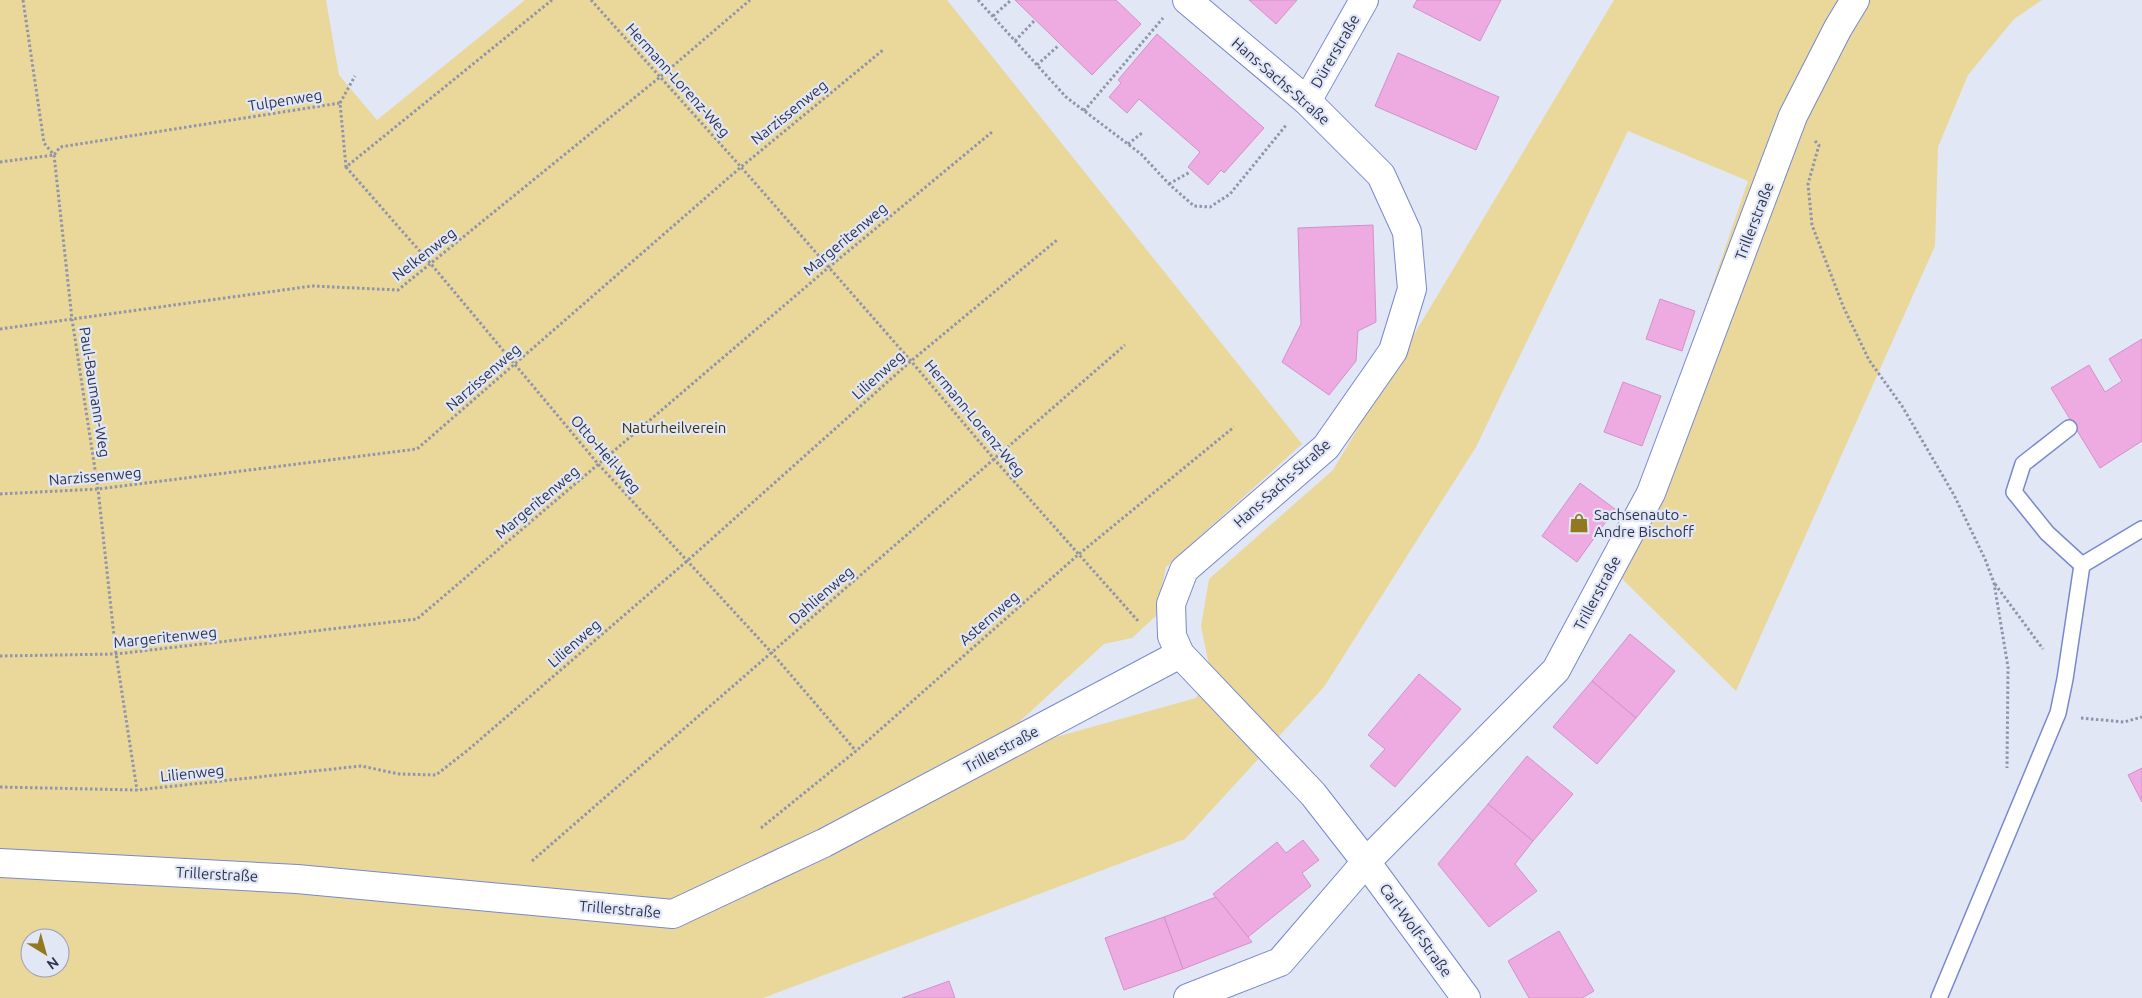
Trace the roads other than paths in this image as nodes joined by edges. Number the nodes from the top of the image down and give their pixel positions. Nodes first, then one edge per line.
1 (1364, 0) edge
2 (1855, 0) edge
3 (1176, 7) edge
4 (1307, 101) junction
5 (2069, 428) dead end
6 (2142, 529) edge
7 (2082, 565) junction
8 (1176, 645) junction
9 (1366, 862) junction
10 (0, 863) edge
11 (1188, 998) edge
12 (1466, 998) edge
13 (1939, 998) edge

1 - 4 street, Dürerstraße
2 - 9 street, Trillerstraße
3 - 4 street, Hans-Sachs-Straße
4 - 8 street, Hans-Sachs-Straße
5 - 7 lane
6 - 7 lane
7 - 13 lane
8 - 9 street
8 - 10 street, Trillerstraße
9 - 11 street, Trillerstraße
9 - 12 street, Carl-Wolf-Straße

